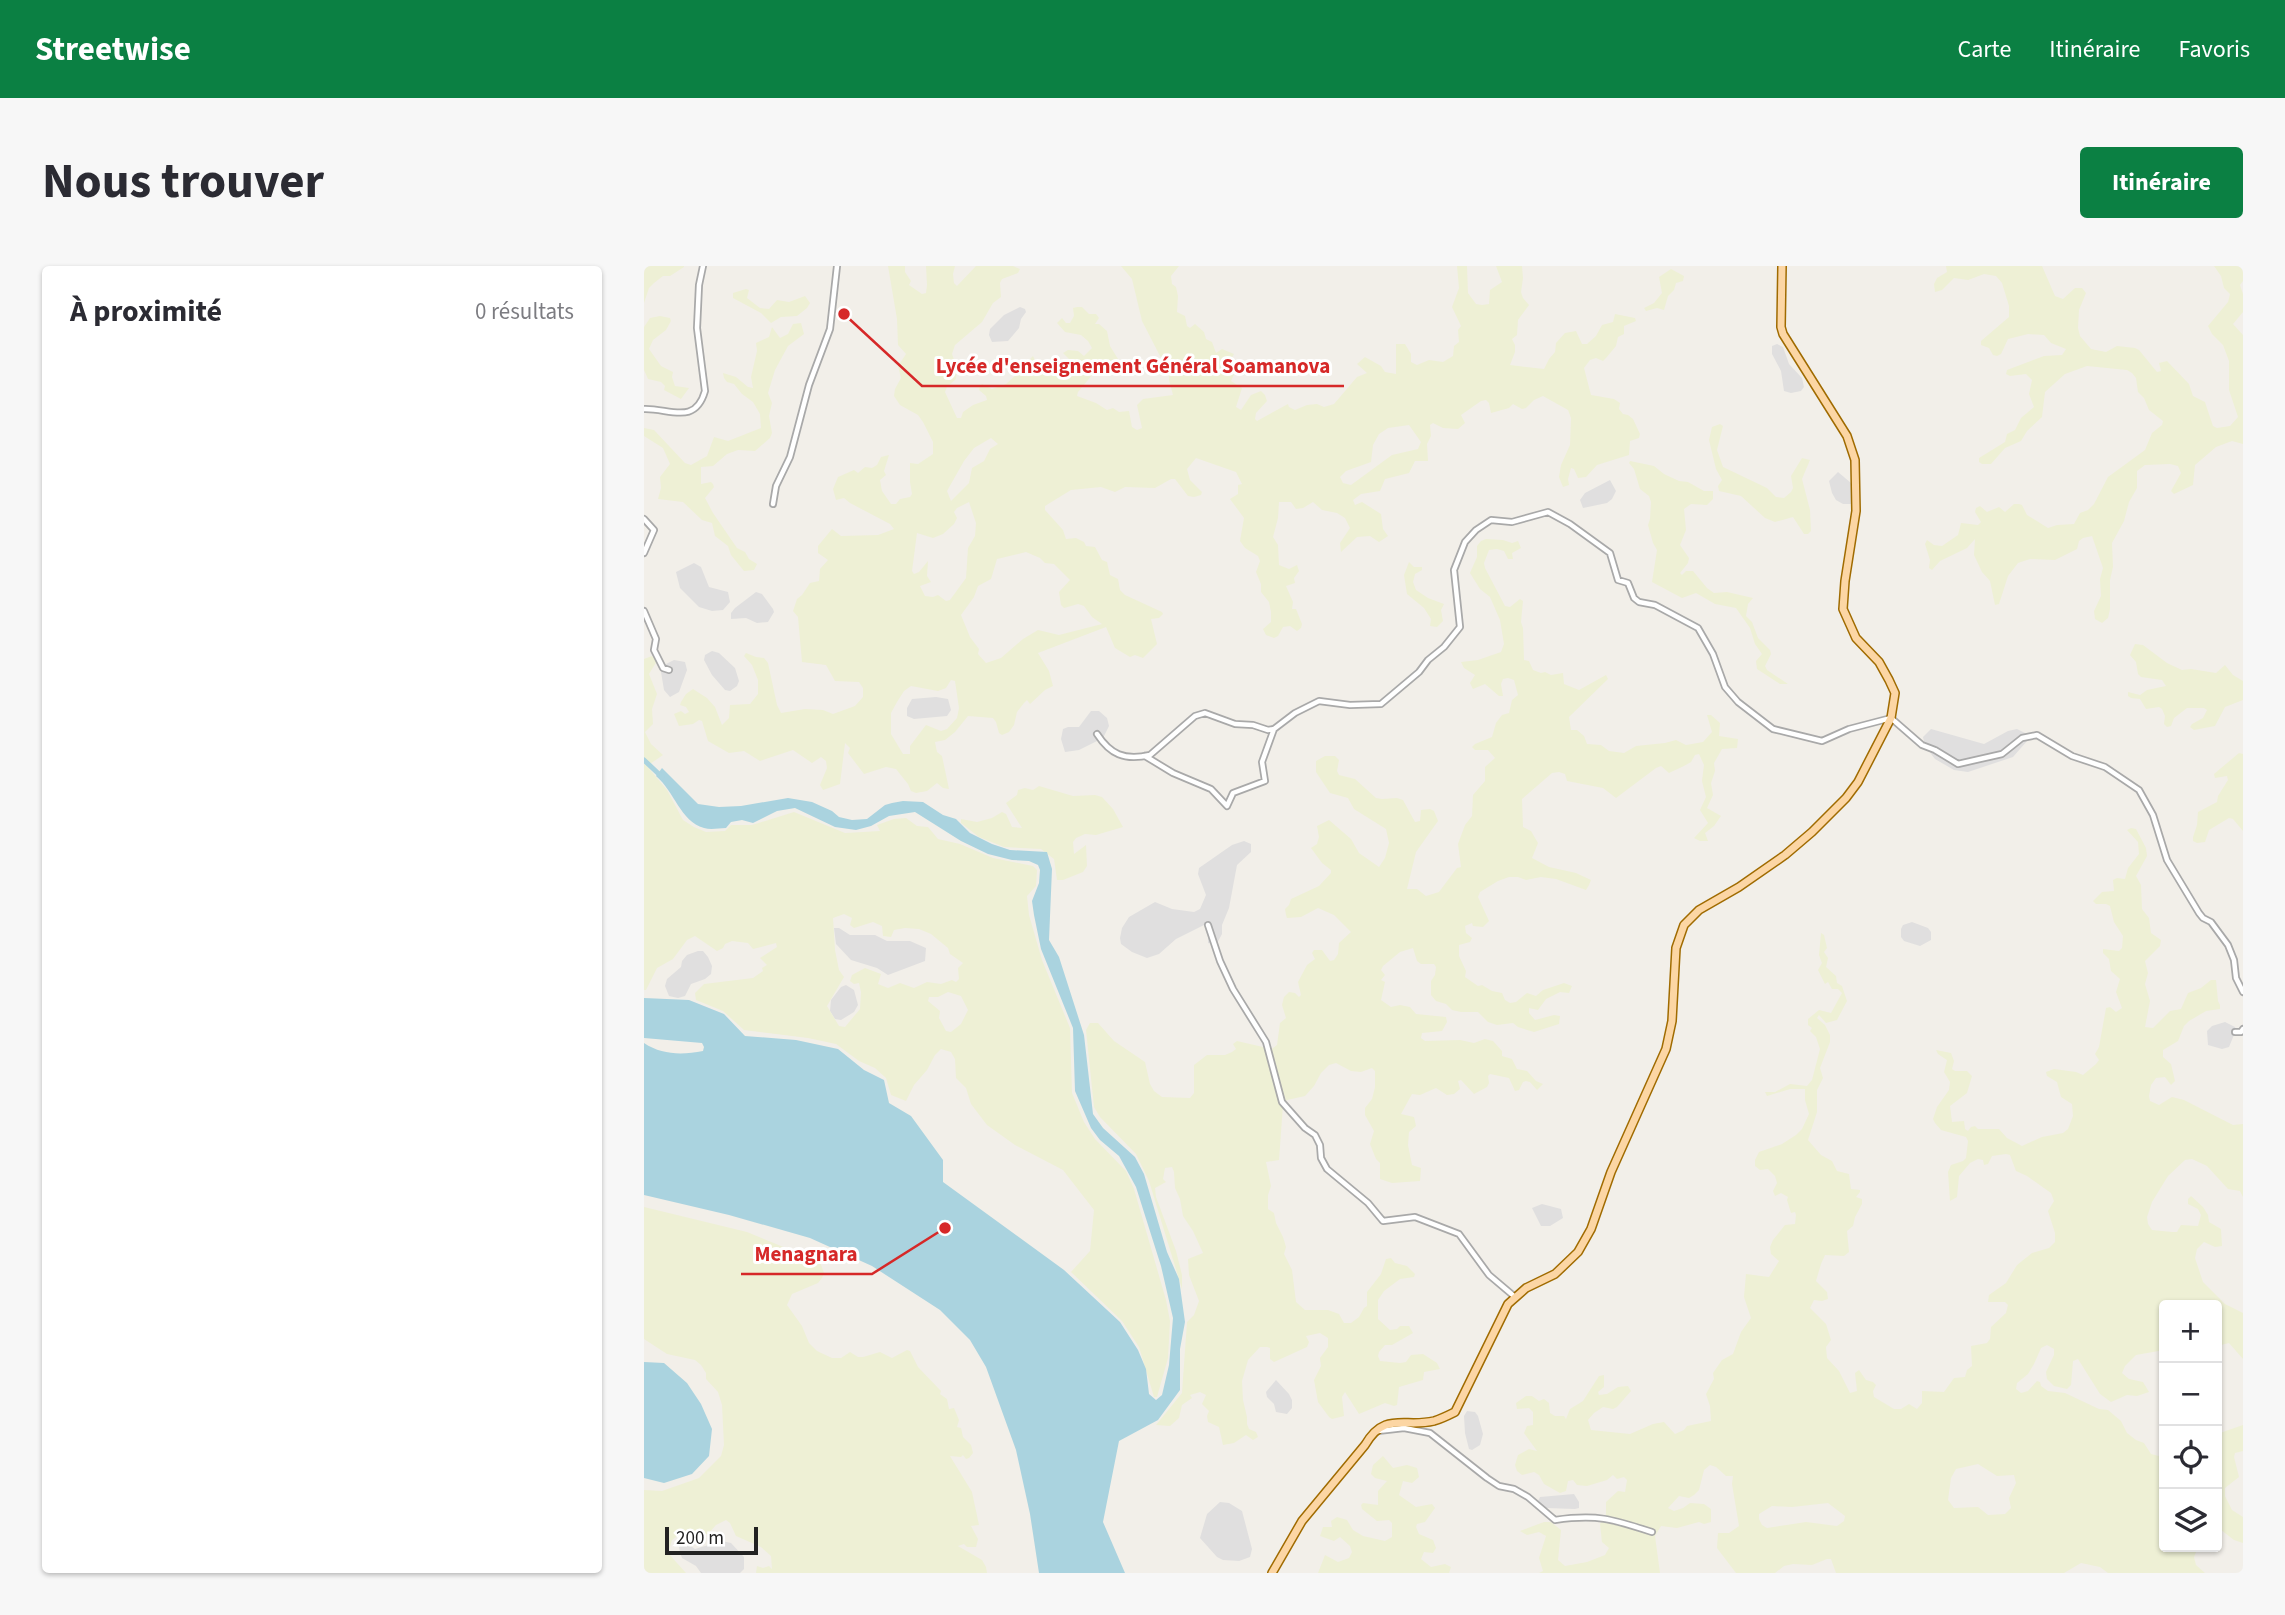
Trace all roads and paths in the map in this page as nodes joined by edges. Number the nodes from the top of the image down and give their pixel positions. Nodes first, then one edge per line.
1 (703, 266) edge
2 (837, 266) edge
3 (1783, 266) edge
4 (644, 409) edge
5 (773, 504) dead end
6 (644, 519) edge
7 (644, 553) edge
8 (644, 611) edge
9 (669, 670) dead end
10 (1891, 718) junction
11 (1274, 729) junction
12 (1097, 734) dead end
13 (1145, 756) junction
14 (1208, 925) dead end
15 (2243, 992) edge
16 (2243, 1029) edge
17 (2235, 1032) dead end
18 (1515, 1297) junction
19 (1373, 1431) junction
20 (1652, 1532) dead end
21 (1272, 1573) edge

1 - 4 street
2 - 5 street
3 - 10 main road
6 - 7 street
8 - 9 street
10 - 11 street
10 - 15 street
10 - 18 main road
11 - 13 street
11 - 13 street
12 - 13 street
14 - 18 street
16 - 17 street
18 - 19 main road
19 - 20 street
19 - 21 main road

